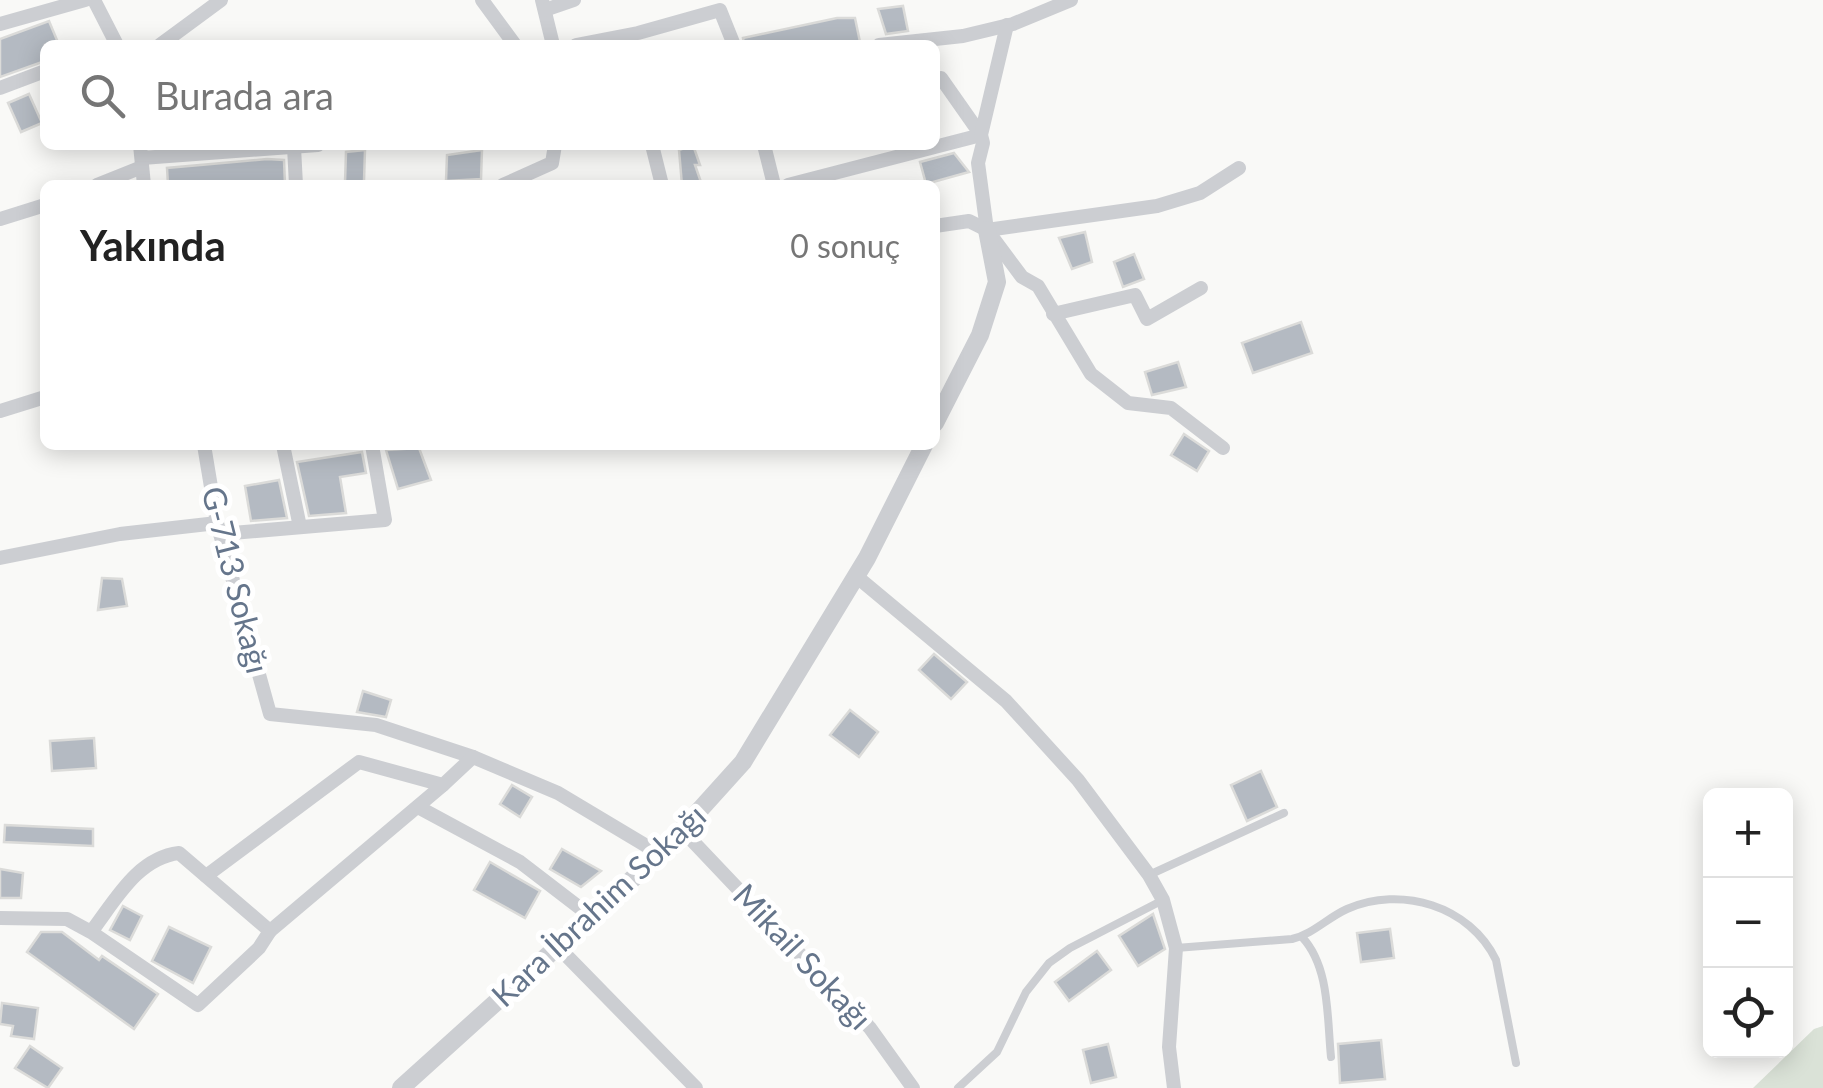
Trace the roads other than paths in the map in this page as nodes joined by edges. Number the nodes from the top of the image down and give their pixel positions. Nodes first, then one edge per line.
1 (84, 0) edge
2 (94, 0) edge
3 (222, 0) edge
4 (482, 0) edge
5 (574, 0) edge
6 (1071, 0) edge
7 (543, 5) edge
8 (718, 5) edge
9 (0, 24) edge
10 (1007, 25) junction
11 (109, 40) edge
12 (167, 40) edge
13 (511, 40) edge
14 (553, 40) edge
15 (604, 40) edge
16 (732, 40) edge
17 (926, 40) edge
18 (40, 74) edge
19 (940, 78) edge
20 (0, 88) edge
21 (980, 135) junction
22 (940, 145) edge
23 (248, 150) edge
24 (294, 150) edge
25 (554, 150) edge
26 (653, 150) edge
27 (765, 150) edge
28 (922, 150) edge
29 (141, 157) edge
30 (1239, 168) dead end
31 (105, 180) edge
32 (296, 180) edge
33 (515, 180) edge
34 (661, 180) edge
35 (773, 180) edge
36 (807, 180) edge
37 (40, 207) edge
38 (0, 219) edge
39 (940, 225) edge
40 (987, 230) junction
41 (1200, 288) dead end
42 (1053, 314) junction
43 (40, 399) edge
44 (0, 411) edge
45 (940, 414) edge
46 (1223, 448) dead end
47 (205, 450) edge
48 (284, 450) edge
49 (373, 450) edge
50 (921, 450) edge
51 (300, 527) junction
52 (219, 528) junction
53 (0, 558) edge
54 (856, 576) junction
55 (473, 757) junction
56 (443, 785) junction
57 (418, 807) junction
58 (1284, 813) dead end
59 (684, 832) junction
60 (660, 854) junction
61 (1150, 875) junction
62 (206, 876) junction
63 (1163, 900) junction
64 (0, 918) edge
65 (592, 918) junction
66 (270, 931) junction
67 (91, 932) junction
68 (1302, 936) junction
69 (559, 948) junction
70 (1176, 948) junction
71 (1331, 1058) dead end
72 (1516, 1063) dead end
73 (401, 1088) edge
74 (696, 1088) edge
75 (913, 1088) edge
76 (958, 1088) edge
77 (1174, 1088) edge

1 - 9 street
2 - 11 street
3 - 12 street
4 - 13 street
5 - 7 street
6 - 10 street
7 - 14 street
8 - 15 street
8 - 16 street
10 - 17 street
10 - 21 street
18 - 20 street
19 - 21 street
21 - 22 street
21 - 40 street
23 - 29 street
24 - 32 street
25 - 33 street
26 - 34 street
27 - 35 street
28 - 36 street
29 - 31 street
30 - 40 street
37 - 38 street
39 - 40 street
40 - 42 street
40 - 45 street
41 - 42 street
42 - 46 street
43 - 44 street
47 - 52 street, G-713 Sokağı
48 - 51 street
49 - 51 street
50 - 54 street, Kara İbrahim Sokağı
51 - 52 street
52 - 53 street
52 - 55 street, G-713 Sokağı
54 - 59 street, Kara İbrahim Sokağı
54 - 61 street
55 - 56 street
55 - 60 street
56 - 57 street
56 - 62 street
57 - 65 street
57 - 66 street
58 - 61 lane
59 - 60 street, Kara İbrahim Sokağı
59 - 75 street, Mikail Sokağı
60 - 65 street, Kara İbrahim Sokağı
61 - 63 street
62 - 66 street
62 - 67 street
63 - 70 street
63 - 76 lane
64 - 67 street
65 - 69 street, Kara İbrahim Sokağı
66 - 67 street
68 - 70 lane
68 - 71 lane
68 - 72 lane
69 - 73 street, Kara İbrahim Sokağı
69 - 74 street
70 - 77 street

